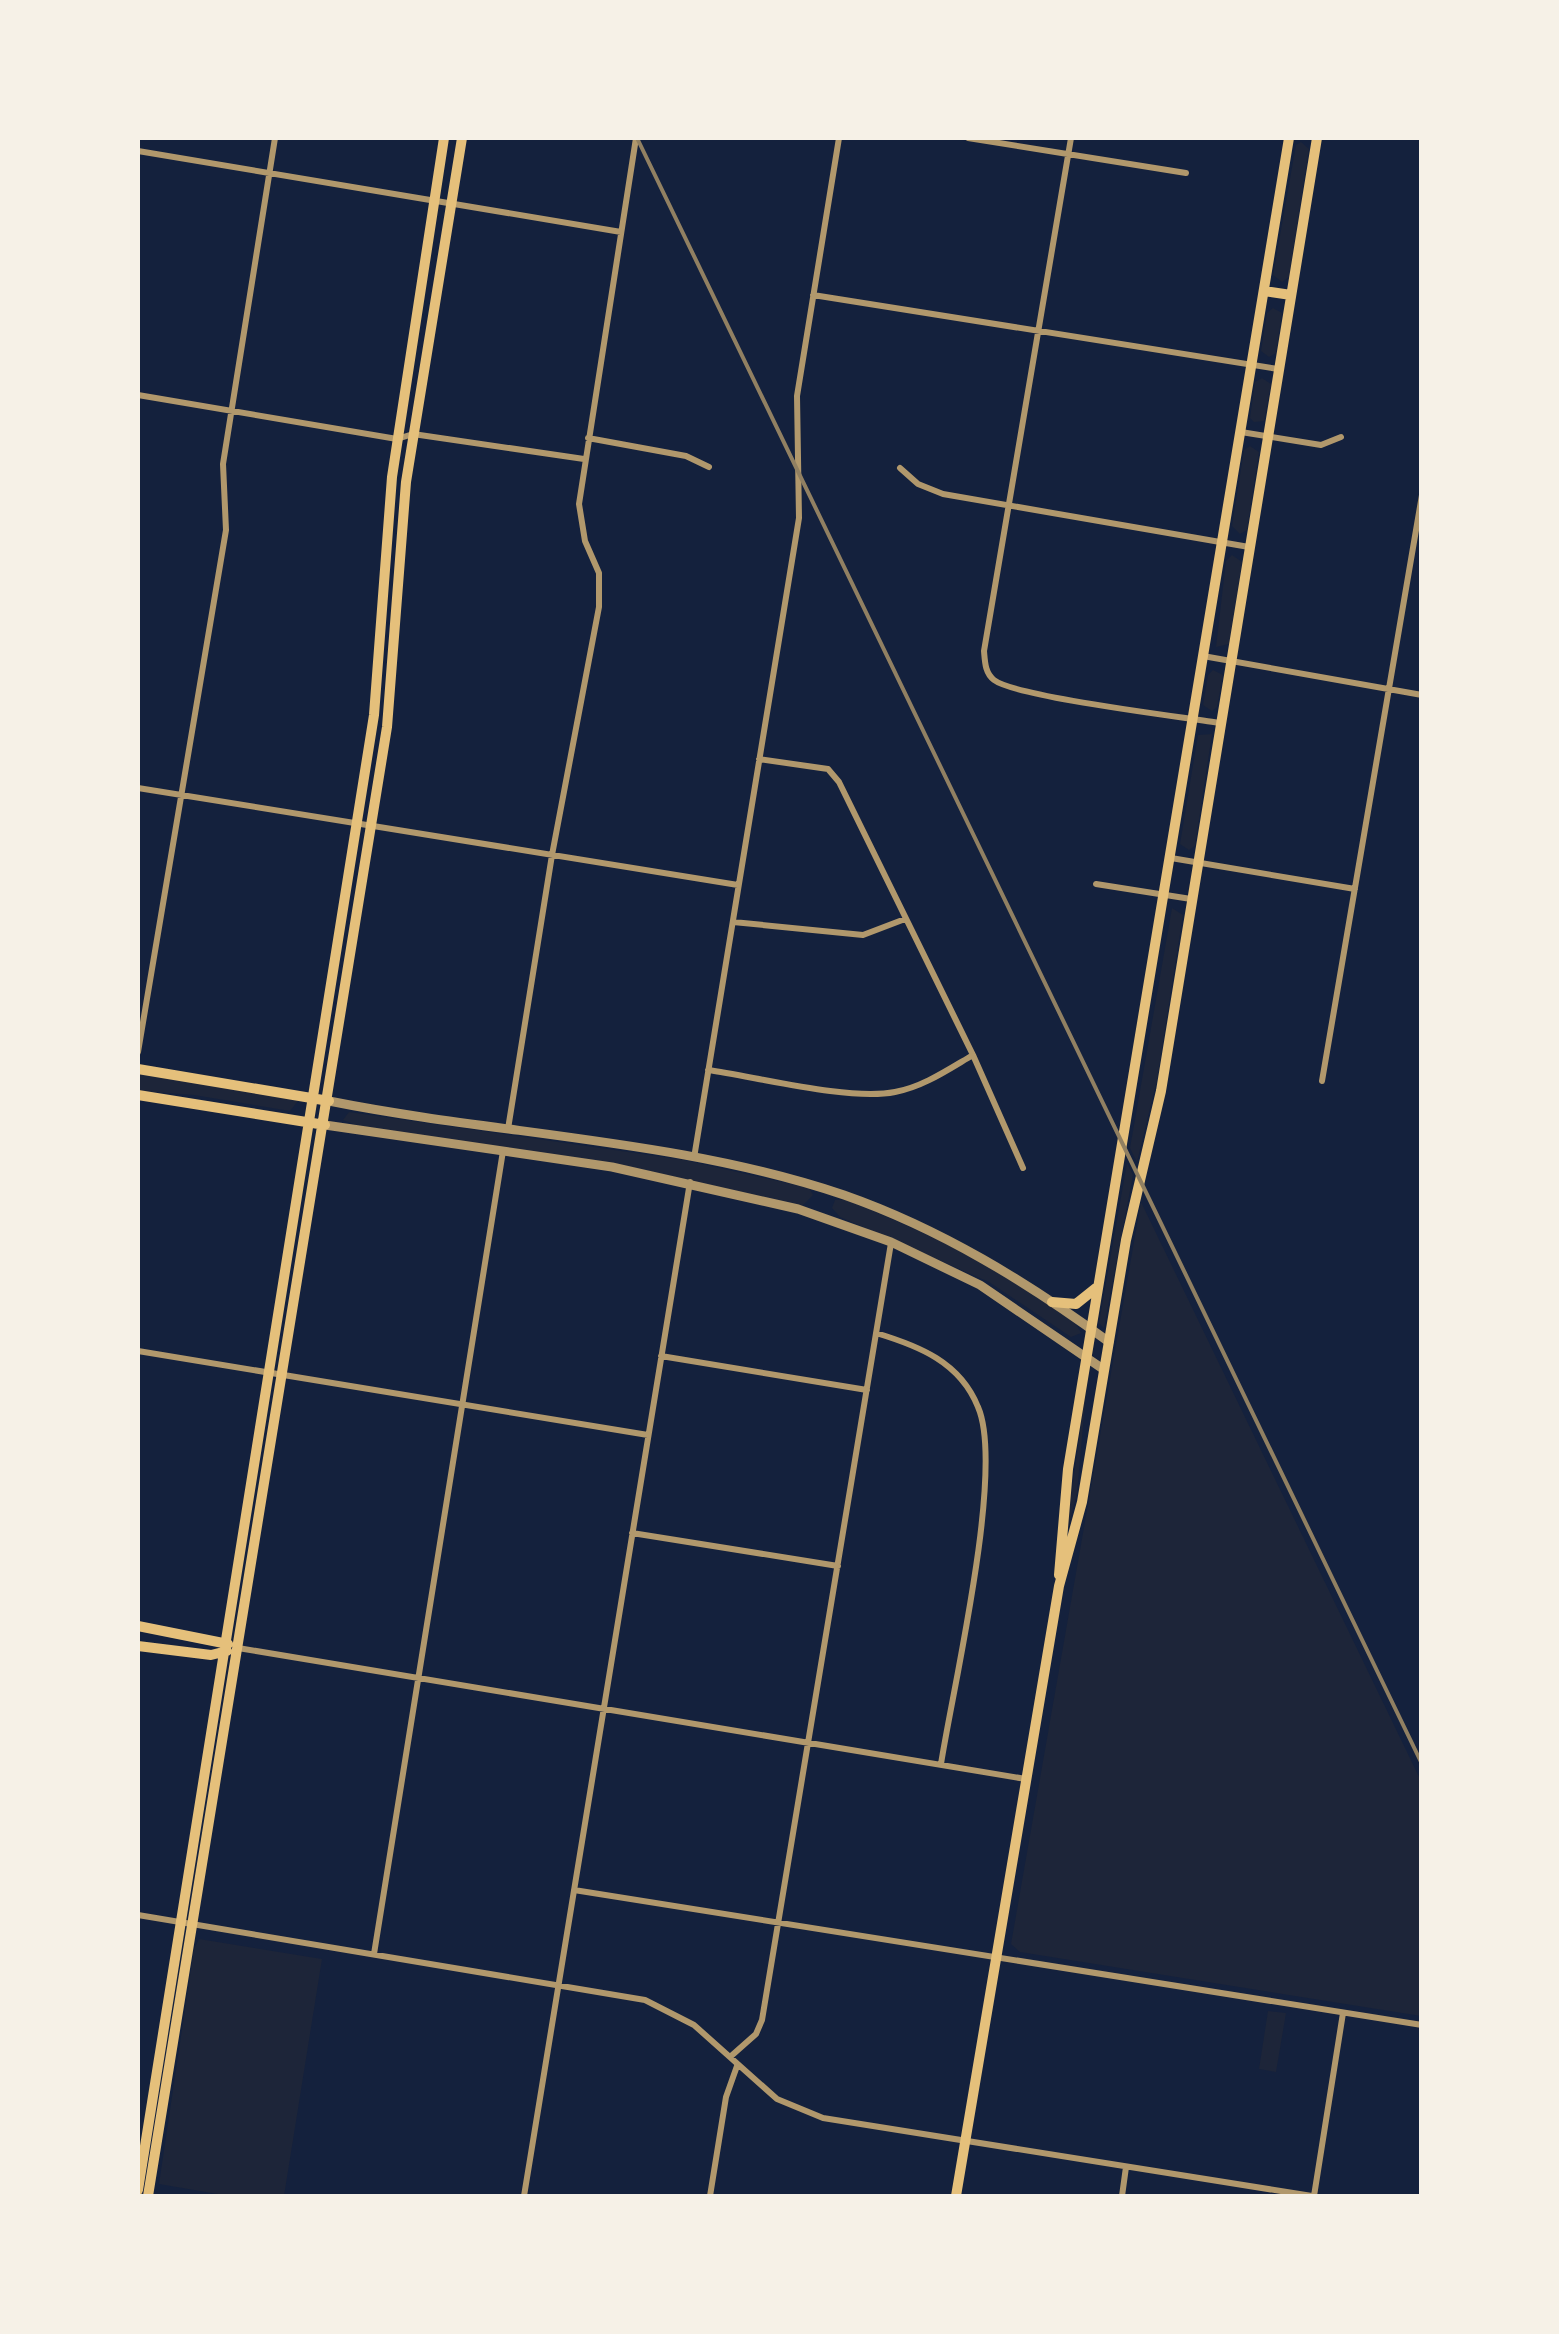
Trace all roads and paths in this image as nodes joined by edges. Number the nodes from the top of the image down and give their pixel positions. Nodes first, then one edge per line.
1 (276, 138) edge
2 (444, 138) edge
3 (462, 138) edge
4 (636, 138) edge
5 (838, 138) edge
6 (968, 138) edge
7 (1071, 138) edge
8 (1289, 138) edge
9 (1317, 138) edge
10 (138, 151) edge
11 (1068, 154) junction
12 (1186, 174) dead end
13 (268, 176) junction
14 (437, 202) junction
15 (451, 204) junction
16 (621, 232) junction
17 (1264, 291) junction
18 (813, 295) junction
19 (1292, 295) junction
20 (1039, 332) junction
21 (1252, 365) junction
22 (1280, 369) junction
23 (138, 395) edge
24 (234, 411) junction
25 (1240, 432) junction
26 (413, 434) junction
27 (1268, 437) junction
28 (1340, 437) dead end
29 (588, 438) junction
30 (397, 440) junction
31 (584, 459) junction
32 (709, 467) dead end
33 (900, 468) dead end
34 (1422, 495) edge
35 (1008, 504) junction
36 (1222, 542) junction
37 (1250, 547) junction
38 (1203, 656) junction
39 (1231, 661) junction
40 (1390, 689) junction
41 (1422, 694) edge
42 (1193, 718) junction
43 (1222, 723) junction
44 (759, 759) junction
45 (138, 788) edge
46 (180, 794) junction
47 (358, 821) junction
48 (372, 825) junction
49 (552, 855) junction
50 (1171, 858) junction
51 (1199, 862) junction
52 (1096, 884) dead end
53 (738, 885) junction
54 (1355, 889) junction
55 (1164, 895) junction
56 (1192, 899) junction
57 (906, 919) junction
58 (733, 922) junction
59 (138, 1052) edge
60 (974, 1055) junction
61 (138, 1069) edge
62 (708, 1070) junction
63 (1322, 1081) dead end
64 (138, 1094) edge
65 (312, 1098) junction
66 (329, 1101) junction
67 (308, 1121) junction
68 (326, 1125) junction
69 (508, 1129) junction
70 (504, 1150) junction
71 (694, 1159) junction
72 (1023, 1168) dead end
73 (690, 1182) junction
74 (891, 1242) junction
75 (1099, 1283) junction
76 (1052, 1302) junction
77 (1091, 1329) junction
78 (876, 1333) junction
79 (1109, 1342) junction
80 (138, 1352) edge
81 (661, 1356) junction
82 (1086, 1357) junction
83 (1102, 1369) junction
84 (268, 1372) junction
85 (284, 1375) junction
86 (866, 1390) junction
87 (462, 1406) junction
88 (648, 1434) junction
89 (632, 1533) junction
90 (838, 1566) junction
91 (1059, 1586) junction
92 (138, 1626) edge
93 (138, 1646) edge
94 (224, 1647) junction
95 (238, 1648) junction
96 (418, 1678) junction
97 (604, 1708) junction
98 (808, 1743) junction
99 (940, 1764) junction
100 (1026, 1779) junction
101 (574, 1890) junction
102 (138, 1915) edge
103 (186, 1924) junction
104 (778, 1924) junction
105 (374, 1954) junction
106 (997, 1958) junction
107 (559, 1984) junction
108 (1343, 2013) junction
109 (1422, 2025) edge
110 (730, 2058) junction
111 (738, 2065) junction
112 (966, 2142) junction
113 (1126, 2167) junction
114 (138, 2194) edge
115 (148, 2196) edge
116 (524, 2196) edge
117 (710, 2196) edge
118 (956, 2196) edge
119 (1122, 2196) edge
120 (1313, 2196) edge

1 - 13 street
2 - 14 main road
3 - 15 main road
4 - 16 street
5 - 18 street
6 - 11 street
7 - 11 street
8 - 17 main road
9 - 19 main road
10 - 13 street
11 - 12 street
11 - 20 street
13 - 14 street
13 - 24 street
14 - 15 street
14 - 30 main road
15 - 16 street
15 - 26 main road
16 - 29 street
17 - 19 main road
17 - 21 main road
18 - 20 street
18 - 44 street
19 - 22 main road
20 - 21 street
20 - 35 street
21 - 22 street
21 - 25 main road
22 - 27 main road
23 - 24 street
24 - 30 street
24 - 46 street
25 - 27 street
25 - 36 main road
26 - 30 street
26 - 31 street
26 - 48 main road
27 - 28 street
27 - 37 main road
29 - 31 street
29 - 32 street
30 - 47 main road
31 - 49 street
33 - 35 street
34 - 40 street
35 - 36 street
35 - 42 street
36 - 37 street
36 - 38 main road
37 - 39 main road
38 - 39 street
38 - 42 main road
39 - 40 street
39 - 43 main road
40 - 41 street
40 - 54 street
42 - 43 street
42 - 50 main road
43 - 51 main road
44 - 53 street
44 - 57 street
45 - 46 street
46 - 47 street
46 - 59 street
47 - 48 street
47 - 65 main road
48 - 49 street
48 - 66 main road
49 - 53 street
49 - 69 street
50 - 51 street
50 - 55 main road
51 - 54 street
51 - 56 main road
52 - 55 street
53 - 58 street
54 - 63 street
55 - 56 street
55 - 75 main road
56 - 79 main road
57 - 58 street
57 - 60 street
58 - 62 street
60 - 62 street
60 - 72 street
61 - 65 main road
62 - 71 street
64 - 67 main road
65 - 66 main road
65 - 67 main road
66 - 68 main road
66 - 69 street
67 - 68 main road
67 - 84 main road
68 - 70 street
68 - 85 main road
69 - 71 street
70 - 73 street
70 - 87 street
71 - 76 street
73 - 74 street
73 - 81 street
74 - 78 street
74 - 82 street
75 - 76 main road
75 - 77 main road
76 - 77 street
77 - 79 street
77 - 82 main road
78 - 86 street
78 - 99 street
79 - 83 main road
80 - 84 street
81 - 86 street
81 - 88 street
82 - 83 street
82 - 91 main road
83 - 91 main road
84 - 85 street
84 - 94 main road
85 - 87 street
85 - 95 main road
86 - 90 street
87 - 88 street
87 - 96 street
88 - 89 street
89 - 90 street
89 - 97 street
90 - 98 street
91 - 100 main road
92 - 94 main road
93 - 94 main road
94 - 95 main road
94 - 103 main road
95 - 96 street
95 - 103 main road
96 - 97 street
96 - 105 street
97 - 98 street
97 - 101 street
98 - 99 street
98 - 104 street
99 - 100 street
100 - 106 main road
101 - 104 street
101 - 107 street
102 - 103 street
103 - 105 street
103 - 114 main road
103 - 115 main road
104 - 106 street
104 - 110 street
105 - 107 street
106 - 108 street
106 - 112 main road
107 - 110 street
107 - 116 street
108 - 109 street
108 - 120 street
110 - 111 street
111 - 112 street
111 - 117 street
112 - 113 street
112 - 118 main road
113 - 119 street
113 - 120 street

